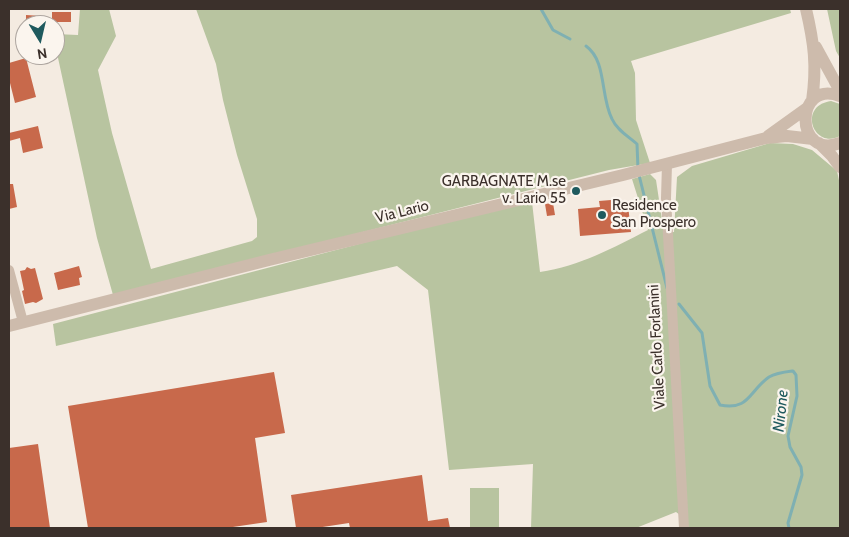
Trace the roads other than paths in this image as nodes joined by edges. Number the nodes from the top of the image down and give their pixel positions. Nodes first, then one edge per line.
1 (806, 9) edge
2 (814, 44) junction
3 (840, 91) edge
4 (840, 96) edge
5 (809, 105) junction
6 (766, 138) junction
7 (816, 141) junction
8 (840, 143) edge
9 (668, 164) junction
10 (840, 167) edge
11 (9, 270) edge
12 (23, 322) junction
13 (9, 326) edge
14 (684, 528) edge

1 - 2 street
2 - 3 street
2 - 5 street
4 - 5 street
5 - 6 street, Via Lario
5 - 7 street
6 - 7 street, Via Lario
6 - 9 street, Via Lario
7 - 8 street, Via Lario
7 - 10 street
9 - 12 street, Via Lario
9 - 14 street, Viale Carlo Forlanini
11 - 12 street
12 - 13 street, Via Lario

